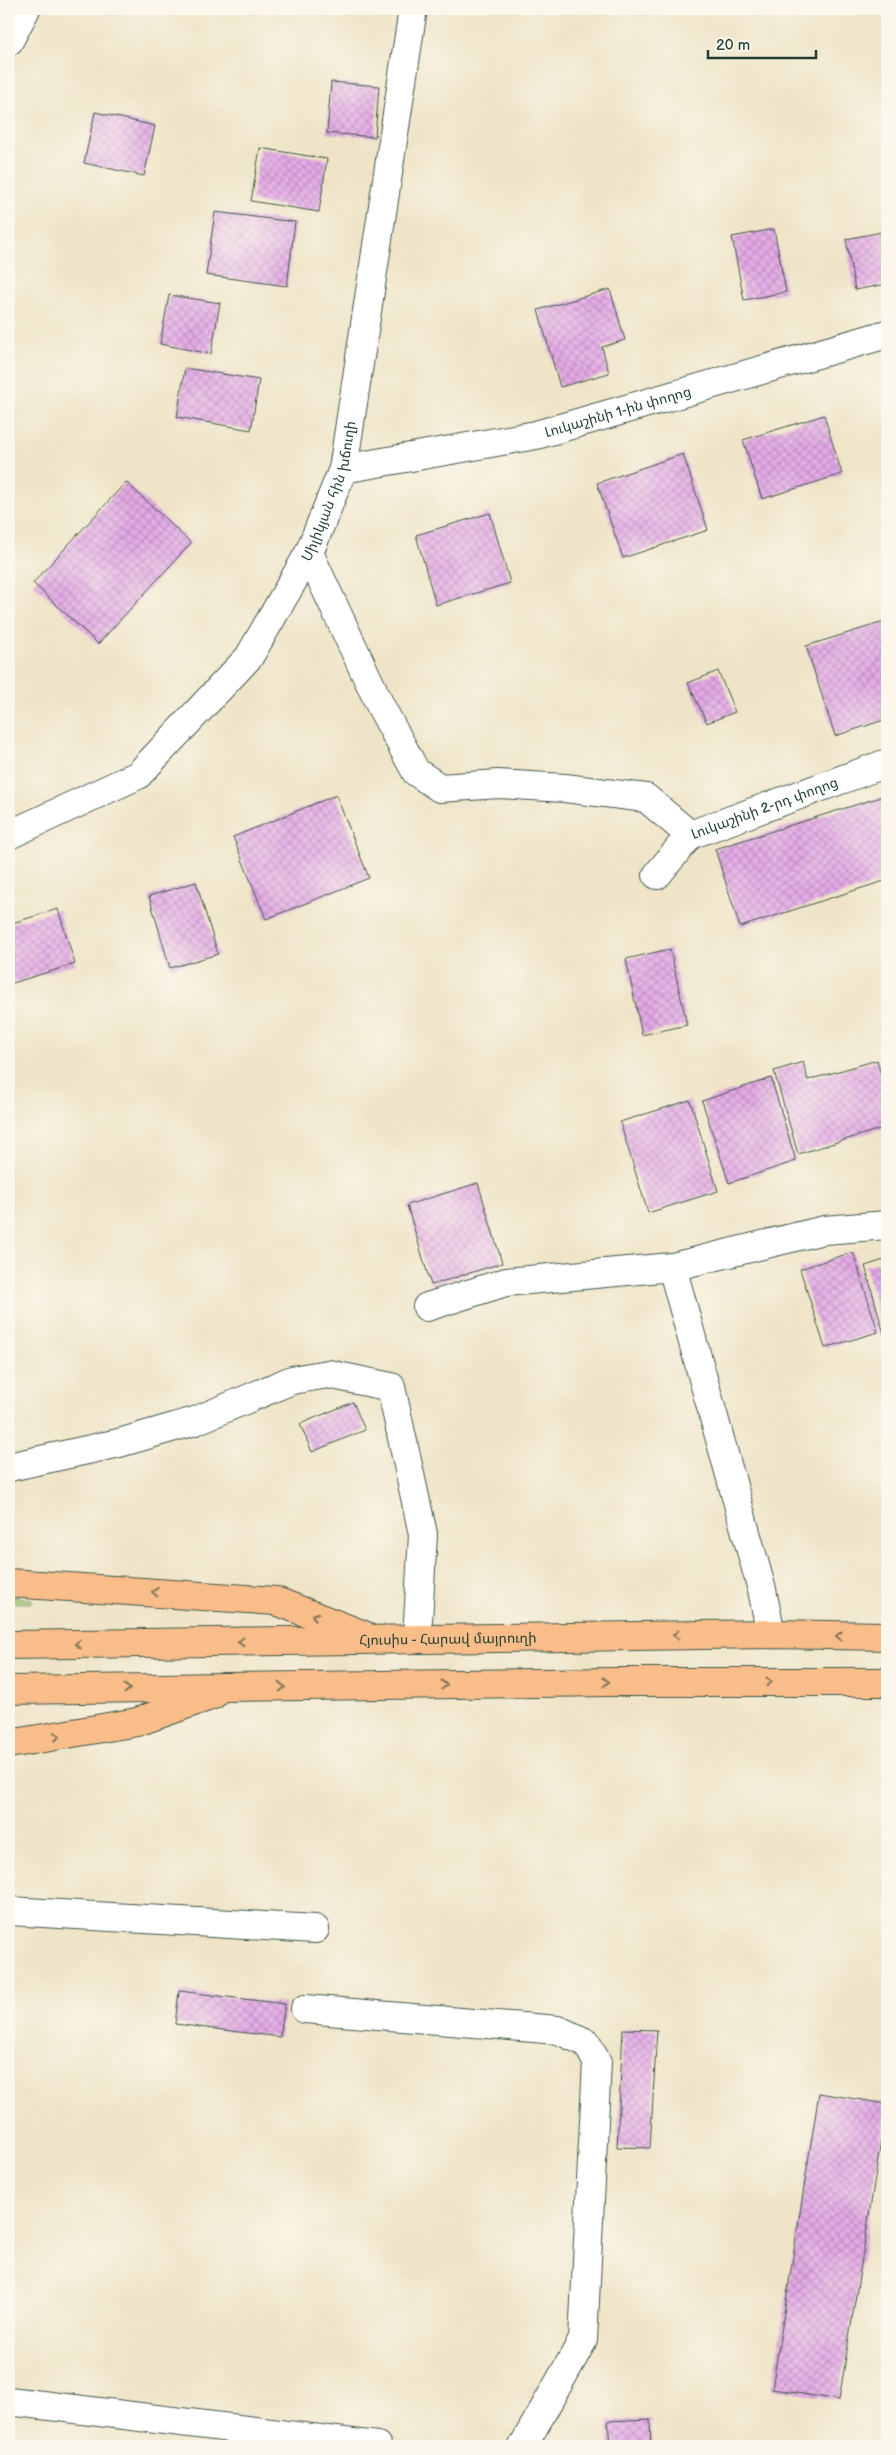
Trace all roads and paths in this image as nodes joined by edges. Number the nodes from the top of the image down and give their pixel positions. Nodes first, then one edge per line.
1 (26, 9) edge
2 (413, 9) edge
3 (9, 42) edge
4 (887, 334) edge
5 (343, 469) junction
6 (309, 554) junction
7 (887, 763) edge
8 (9, 835) edge
9 (690, 835) junction
10 (657, 875) dead end
11 (887, 1225) edge
12 (672, 1267) junction
13 (427, 1308) dead end
14 (9, 1467) edge
15 (9, 1583) edge
16 (771, 1634) junction
17 (887, 1636) edge
18 (417, 1638) junction
19 (377, 1640) junction
20 (9, 1645) edge
21 (887, 1682) edge
22 (233, 1688) junction
23 (9, 1690) edge
24 (9, 1744) edge
25 (9, 1911) edge
26 (315, 1929) dead end
27 (305, 2009) dead end
28 (9, 2401) edge
29 (377, 2446) edge
30 (522, 2446) edge

1 - 3 street
2 - 5 street, Սիլիկյան հին խճուղի
4 - 5 street, Լուկաշինի 1-ին փողոց
5 - 6 street, Սիլիկյան հին խճուղի
6 - 8 street, Սիլիկյան հին խճուղի
6 - 9 street
7 - 9 street, Լուկաշինի 2-րդ փողոց
9 - 10 street, Լուկաշինի 2-րդ փողոց
11 - 12 street
12 - 13 street
12 - 16 street
14 - 18 street
19 -> 15 highway
17 -> 16 highway, Հյուսիս - Հարավ մայրուղի
16 -> 18 highway, Հյուսիս - Հարավ մայրուղի
18 - 19 highway, Հյուսիս - Հարավ մայրուղի
19 -> 20 highway, Հյուսիս - Հարավ մայրուղի
22 -> 21 highway
23 -> 22 highway
24 -> 22 highway
25 - 26 street
27 - 30 street
28 - 29 street

